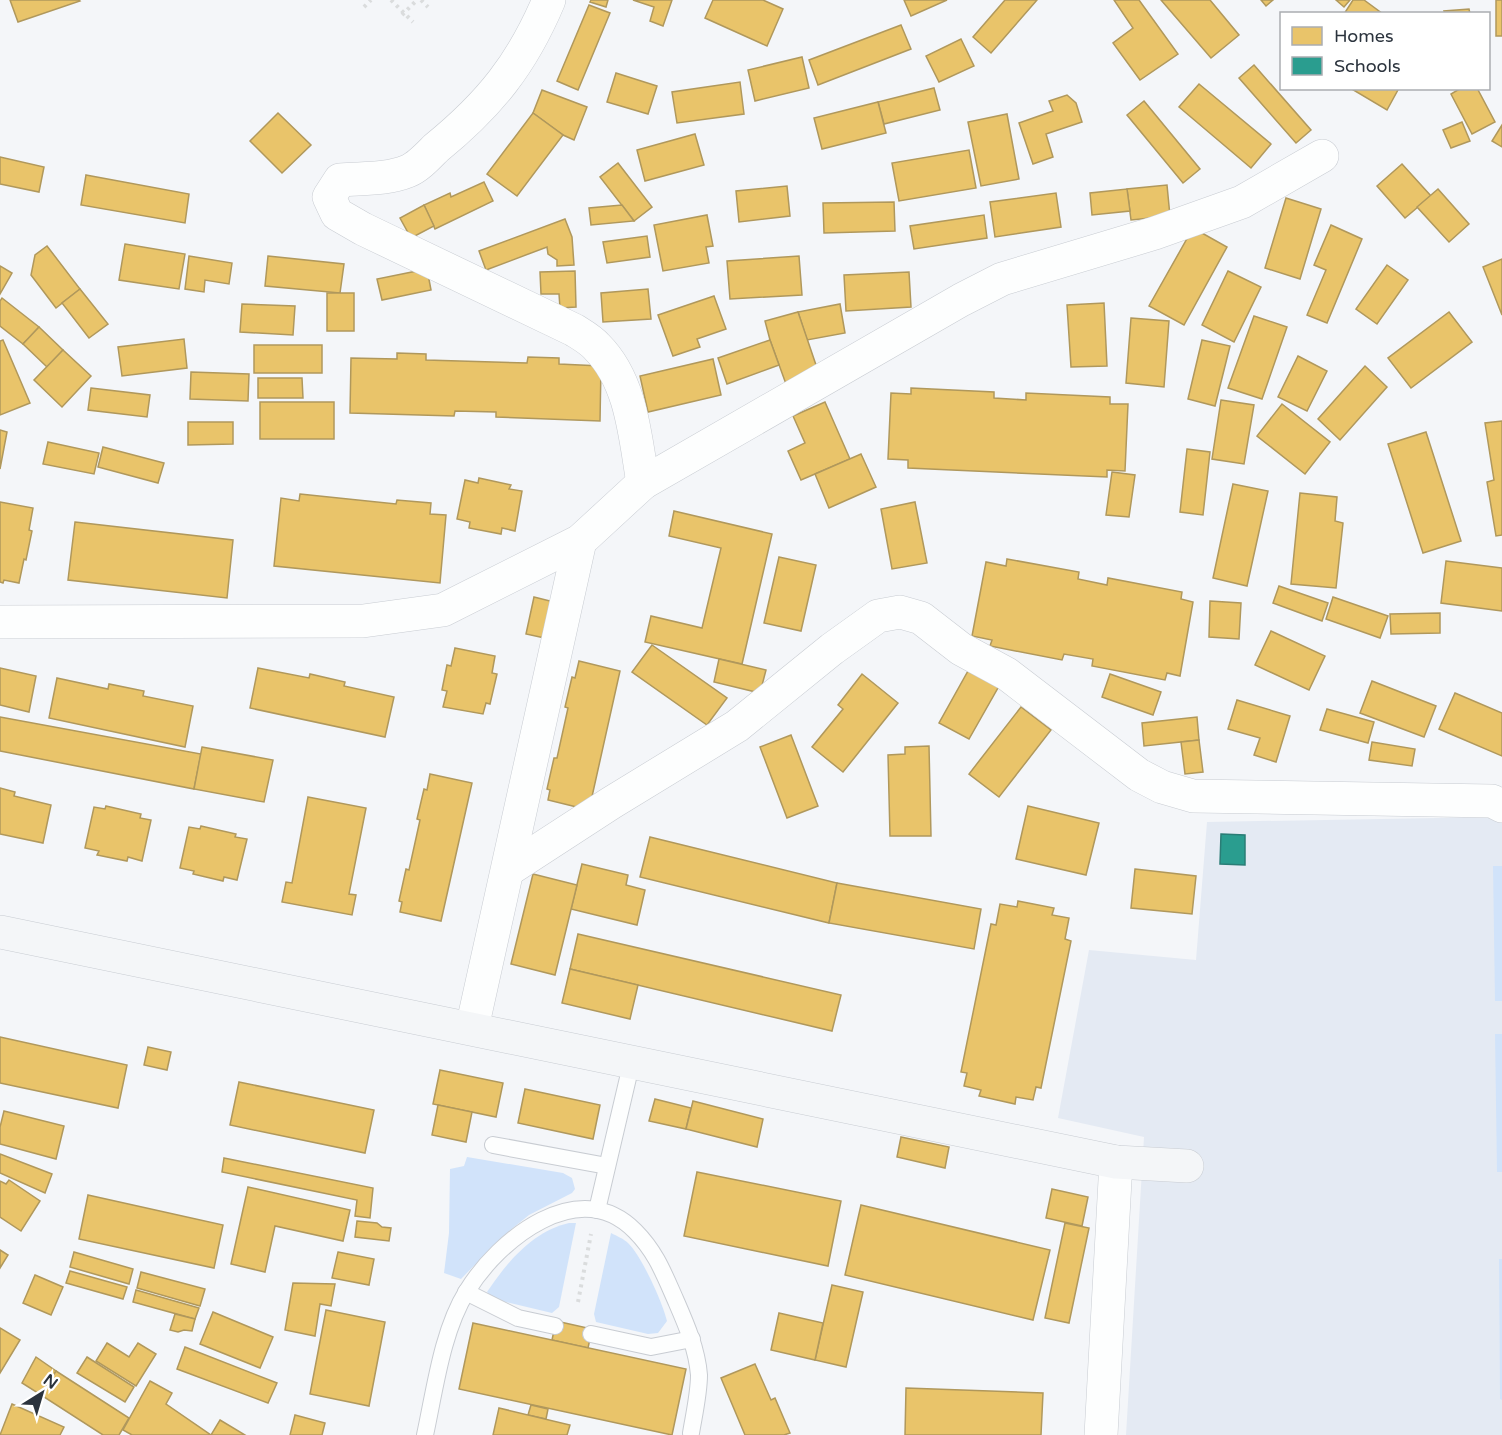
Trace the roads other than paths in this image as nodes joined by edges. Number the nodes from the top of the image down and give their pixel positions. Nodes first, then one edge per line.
1 (549, 0) edge
2 (1322, 156) dead end
3 (643, 483) junction
4 (580, 541) junction
5 (0, 622) edge
6 (1502, 806) edge
7 (508, 870) junction
8 (0, 932) edge
9 (472, 1028) junction
10 (632, 1061) junction
11 (494, 1145) dead end
12 (1116, 1162) junction
13 (607, 1166) junction
14 (1187, 1166) dead end
15 (597, 1210) junction
16 (466, 1292) junction
17 (555, 1326) dead end
18 (591, 1334) dead end
19 (692, 1339) junction
20 (691, 1433) dead end
21 (425, 1435) edge
22 (1101, 1435) edge

1 - 3 street
2 - 3 street
3 - 4 street
4 - 5 street
4 - 7 street
6 - 7 street
7 - 9 street
8 - 9 main road
9 - 10 main road
10 - 12 main road
10 - 13 lane
11 - 13 lane
12 - 14 main road
12 - 22 street
13 - 15 lane
15 - 16 lane
15 - 19 lane
16 - 17 lane
16 - 21 lane
18 - 19 lane
19 - 20 lane

